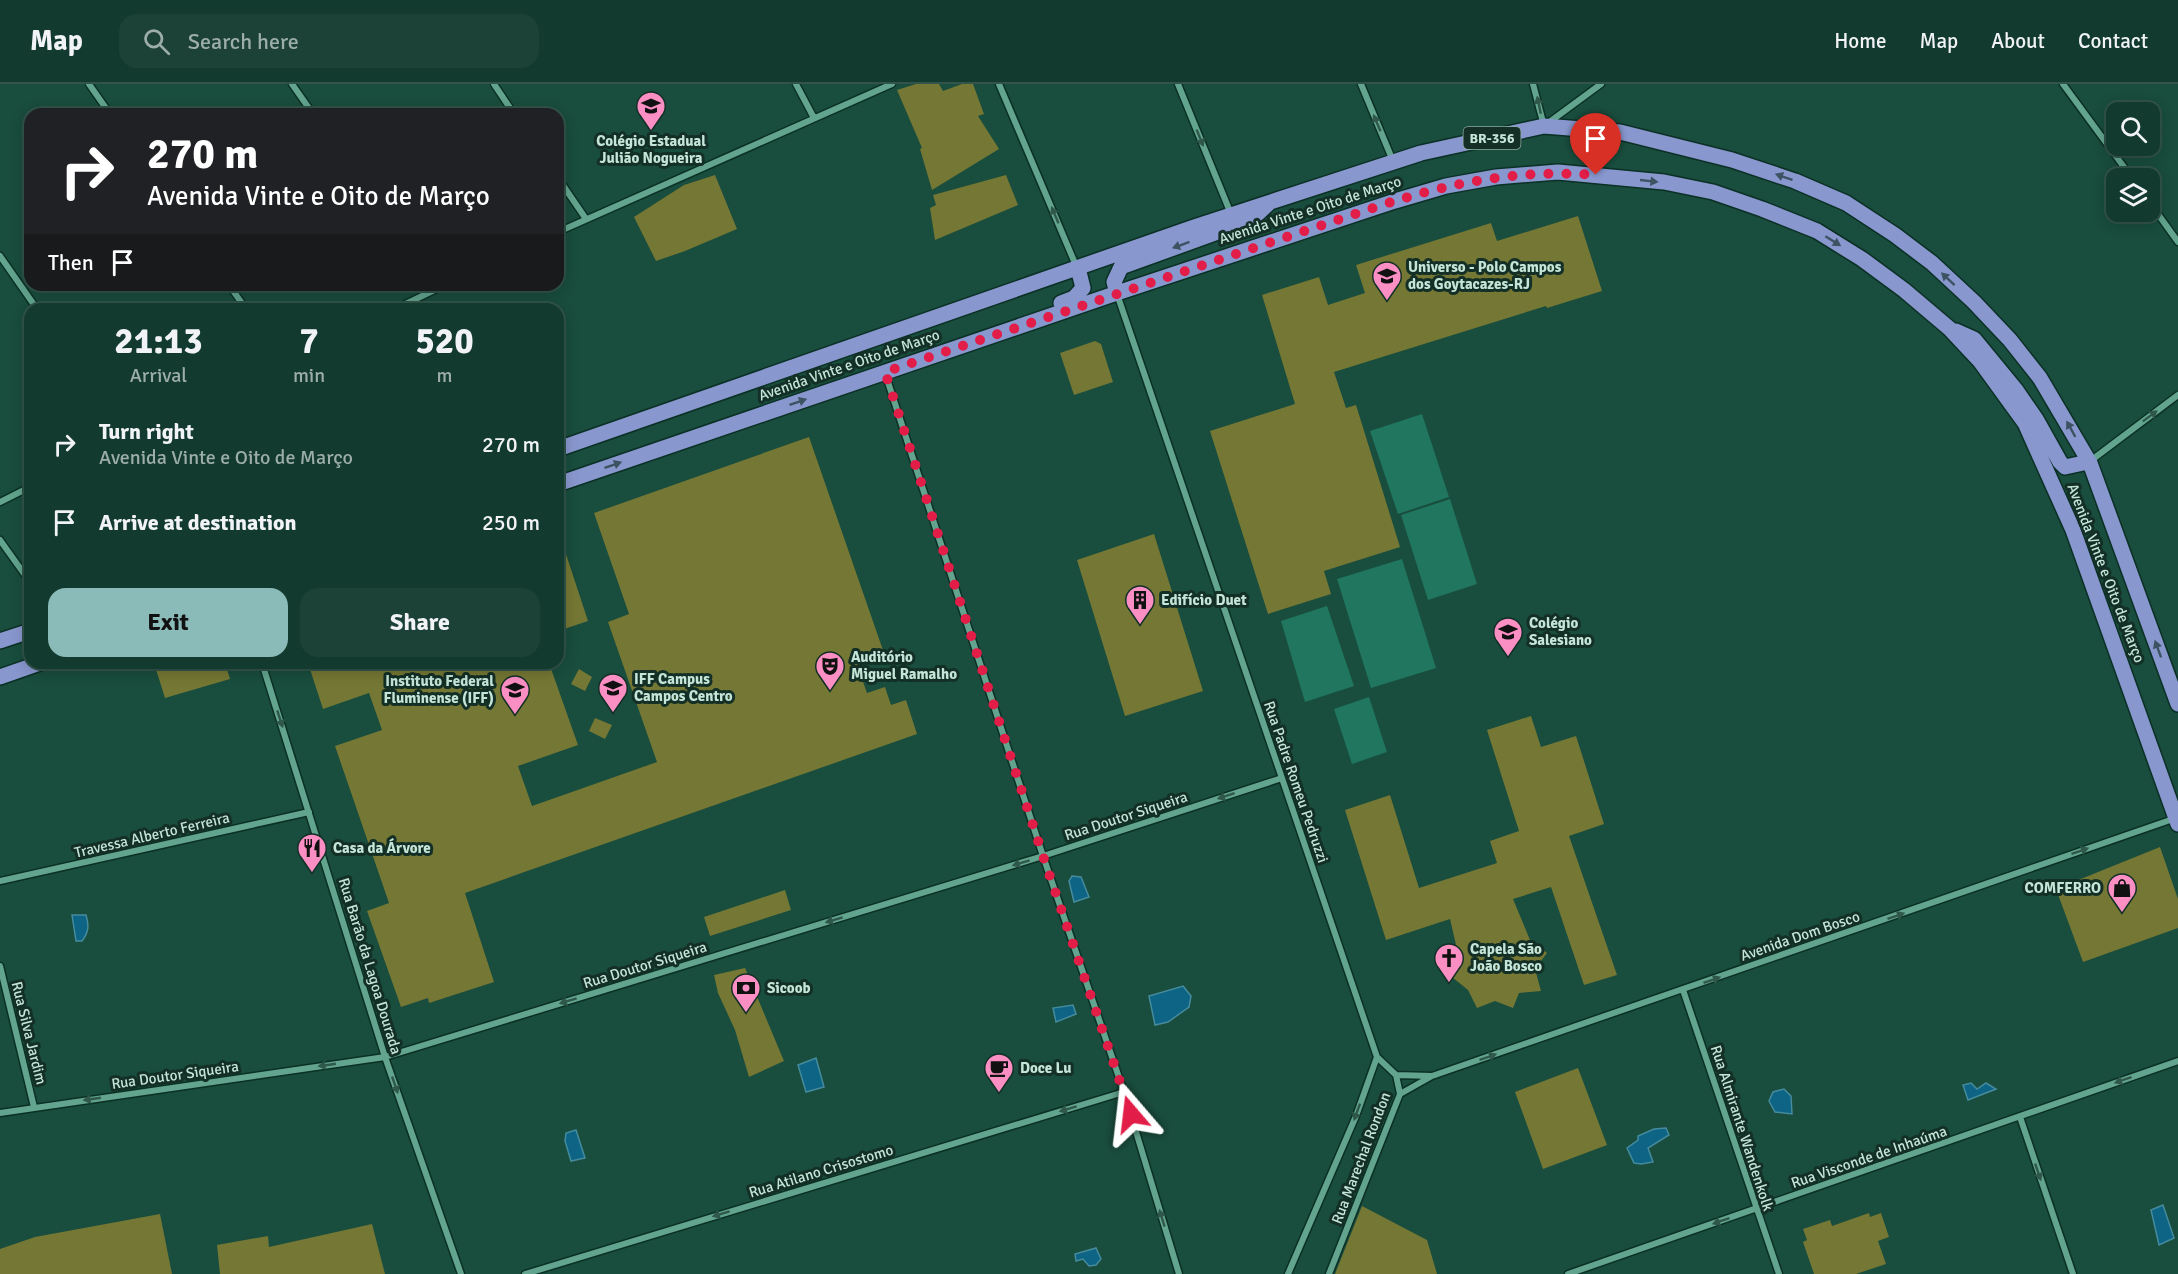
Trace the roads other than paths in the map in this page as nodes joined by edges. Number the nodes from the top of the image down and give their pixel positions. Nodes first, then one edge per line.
1 (89, 84) edge
2 (292, 84) edge
3 (494, 84) edge
4 (796, 84) edge
5 (892, 84) edge
6 (999, 84) edge
7 (1178, 84) edge
8 (1361, 84) edge
9 (1533, 84) edge
10 (1601, 84) edge
11 (2063, 84) edge
12 (106, 108) edge
13 (309, 108) edge
14 (510, 108) edge
15 (814, 118) junction
16 (1544, 126) junction
17 (1393, 161) junction
18 (2125, 168) edge
19 (564, 187) edge
20 (1270, 202) junction
21 (1231, 214) junction
22 (2160, 217) edge
23 (586, 219) junction
24 (564, 229) edge
25 (2178, 242) edge
26 (0, 256) edge
27 (1078, 268) junction
28 (24, 290) edge
29 (427, 291) edge
30 (1117, 293) junction
31 (405, 303) edge
32 (1950, 329) junction
33 (916, 361) junction
34 (885, 372) junction
35 (2178, 395) edge
36 (564, 447) edge
37 (2088, 462) junction
38 (564, 482) edge
39 (24, 490) edge
40 (0, 502) edge
41 (0, 540) edge
42 (24, 574) edge
43 (24, 634) edge
44 (0, 641) edge
45 (24, 669) edge
46 (264, 669) edge
47 (0, 677) edge
48 (2175, 686) edge
49 (2178, 704) edge
50 (1282, 778) junction
51 (309, 812) junction
52 (2177, 821) edge
53 (1043, 856) junction
54 (0, 881) edge
55 (0, 966) edge
56 (1683, 990) junction
57 (385, 1057) junction
58 (1377, 1057) junction
59 (2178, 1061) edge
60 (1396, 1074) junction
61 (1432, 1076) junction
62 (1124, 1092) junction
63 (1400, 1094) junction
64 (34, 1107) junction
65 (0, 1113) edge
66 (2020, 1117) junction
67 (1756, 1210) junction
68 (461, 1274) edge
69 (525, 1274) edge
70 (1179, 1274) edge
71 (1288, 1274) edge
72 (1329, 1274) edge
73 (1568, 1274) edge
74 (1779, 1274) edge
75 (2073, 1274) edge

1 - 12 street
2 - 13 street
3 - 14 street
4 - 15 street
5 - 15 street
27 -> 6 street
7 -> 21 street
17 -> 8 street
16 -> 9 street
10 - 16 street
11 - 18 street
15 - 23 street
16 - 17 main road, Avenida Vinte e Oito de Março / BR-356
37 -> 16 main road, Avenida Vinte e Oito de Março / BR-356
17 - 20 main road, Avenida Vinte e Oito de Março / BR-356
19 - 23 street
20 - 21 main road, Avenida Vinte e Oito de Março / BR-356
20 -> 30 main road
21 - 27 main road, Avenida Vinte e Oito de Março / BR-356
22 - 25 street
23 - 24 street
26 - 28 street
27 - 33 main road
27 - 36 main road, Avenida Vinte e Oito de Março / BR-356
29 - 31 street
30 -> 32 main road, Avenida Vinte e Oito de Março
30 - 33 main road, Avenida Vinte e Oito de Março
30 - 50 street, Rua Padre Romeu Pedruzzi
32 - 37 main road
32 - 52 main road, Avenida Vinte e Oito de Março
33 - 34 main road, Avenida Vinte e Oito de Março
38 -> 34 main road, Avenida Vinte e Oito de Março
34 - 53 street
37 -> 35 street
48 -> 37 main road, Avenida Vinte e Oito de Março / BR-356
39 - 40 street
41 - 42 street
43 - 44 main road
45 - 47 main road
46 -> 51 street, Rua Barão da Lagoa Dourada
48 - 49 main road, Avenida Vinte e Oito de Março / BR-356
50 -> 53 street, Rua Doutor Siqueira
50 - 58 street, Rua Padre Romeu Pedruzzi
51 - 54 street, Travessa Alberto Ferreira
51 - 57 street, Rua Barão da Lagoa Dourada
56 -> 52 street, Avenida Dom Bosco
53 -> 57 street, Rua Doutor Siqueira
53 - 62 street
55 - 64 street, Rua Silva Jardim
61 -> 56 street, Avenida Dom Bosco
56 - 67 street, Rua Almirante Wandenkolk
57 -> 64 street, Rua Doutor Siqueira
57 -> 68 street, Rua Barão da Lagoa Dourada
58 - 60 street, Rua Marechal Rondon
58 -> 71 street
59 -> 66 street, Rua Visconde de Inhaúma
60 - 61 street, Avenida Dom Bosco
60 - 63 street, Rua Marechal Rondon
61 - 63 street, Avenida Dom Bosco
62 -> 69 street, Rua Atilano Crisostomo
70 -> 62 street
63 - 72 street, Rua Marechal Rondon
64 - 65 street, Rua Doutor Siqueira
66 - 67 street, Rua Visconde de Inhaúma
66 -> 75 street
67 -> 73 street, Rua Visconde de Inhaúma
67 - 74 street, Rua Almirante Wandenkolk

